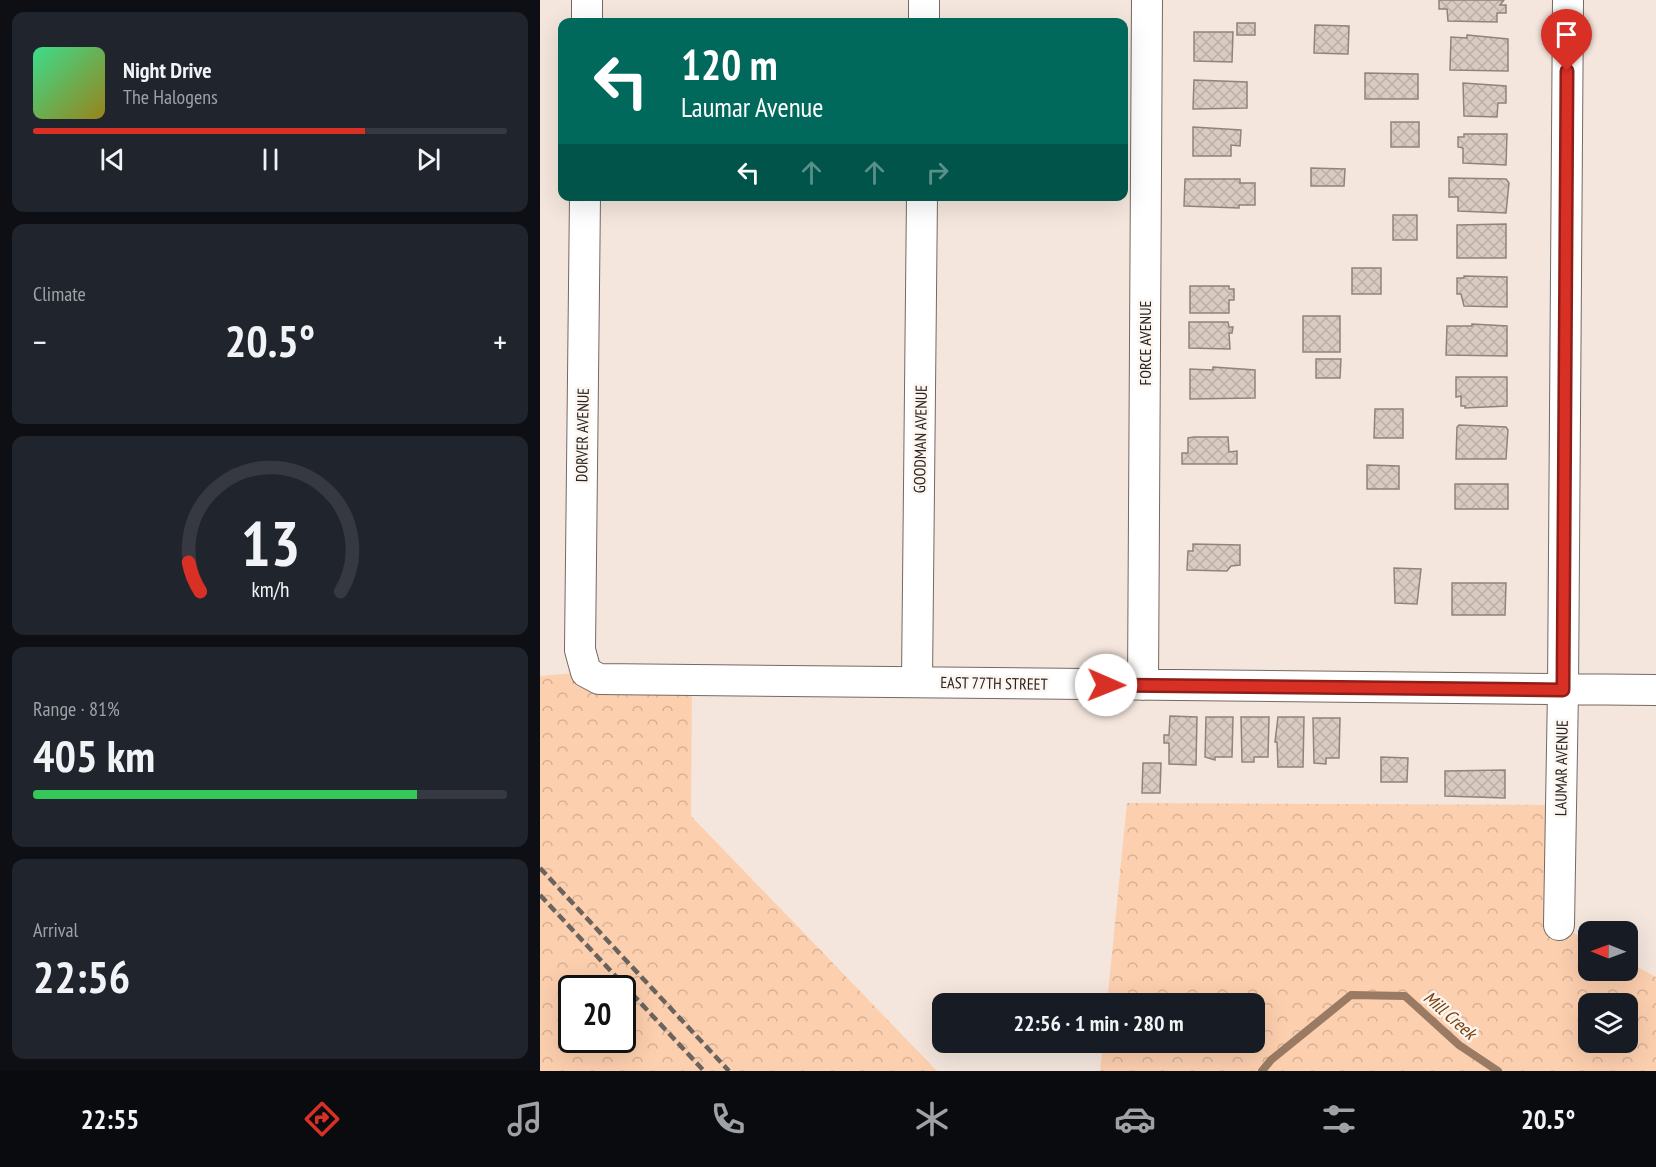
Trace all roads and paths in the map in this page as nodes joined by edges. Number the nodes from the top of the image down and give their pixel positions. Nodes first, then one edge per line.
1 (587, 0) edge
2 (924, 0) edge
3 (1148, 0) edge
4 (1568, 0) edge
5 (587, 18) edge
6 (924, 18) edge
7 (585, 201) edge
8 (922, 201) edge
9 (586, 672) joint
10 (917, 681) junction
11 (1143, 685) junction
12 (1563, 690) junction
13 (1656, 690) edge
14 (1558, 925) dead end

1 - 5 street
2 - 6 street
3 - 11 street, FORCE AVENUE
4 - 12 street, LAUMAR AVENUE
7 - 9 street, DORVER AVENUE
8 - 10 street, GOODMAN AVENUE
9 - 10 street, EAST 77TH STREET
10 - 11 street, EAST 77TH STREET
11 - 12 street, EAST 77TH STREET
12 - 13 street, EAST 77TH STREET
12 - 14 street, LAUMAR AVENUE

